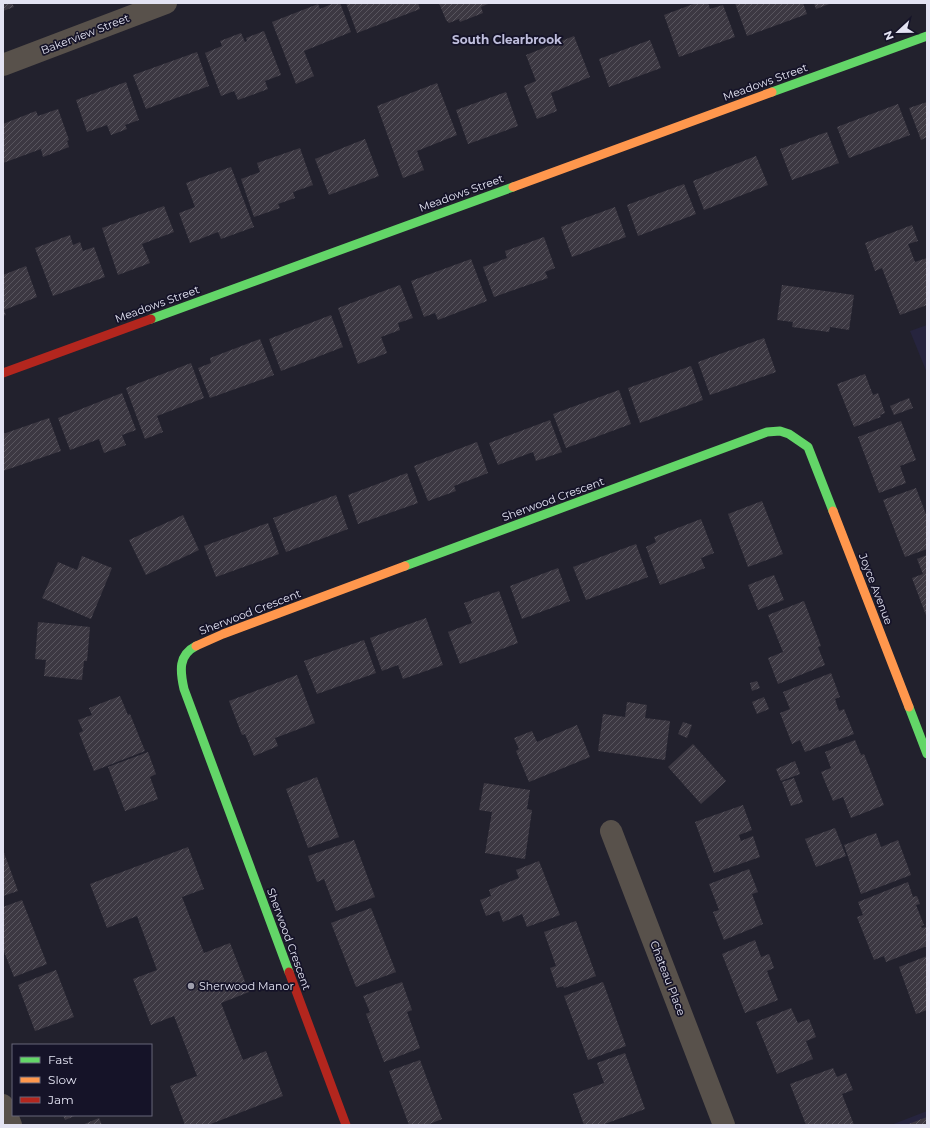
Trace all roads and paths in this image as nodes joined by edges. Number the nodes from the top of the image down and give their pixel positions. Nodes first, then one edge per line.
1 (166, 3) edge
2 (927, 36) edge
3 (3, 65) edge
4 (3, 373) edge
5 (796, 437) joint
6 (927, 754) edge
7 (611, 831) dead end
8 (3, 1105) edge
9 (11, 1125) edge
10 (346, 1125) edge
11 (724, 1125) edge

1 - 3 street, Bakerview Street
2 - 4 street, Meadows Street
5 - 6 street, Joyce Avenue
5 - 10 street, Sherwood Crescent
7 - 11 street, Chateau Place
8 - 9 street

